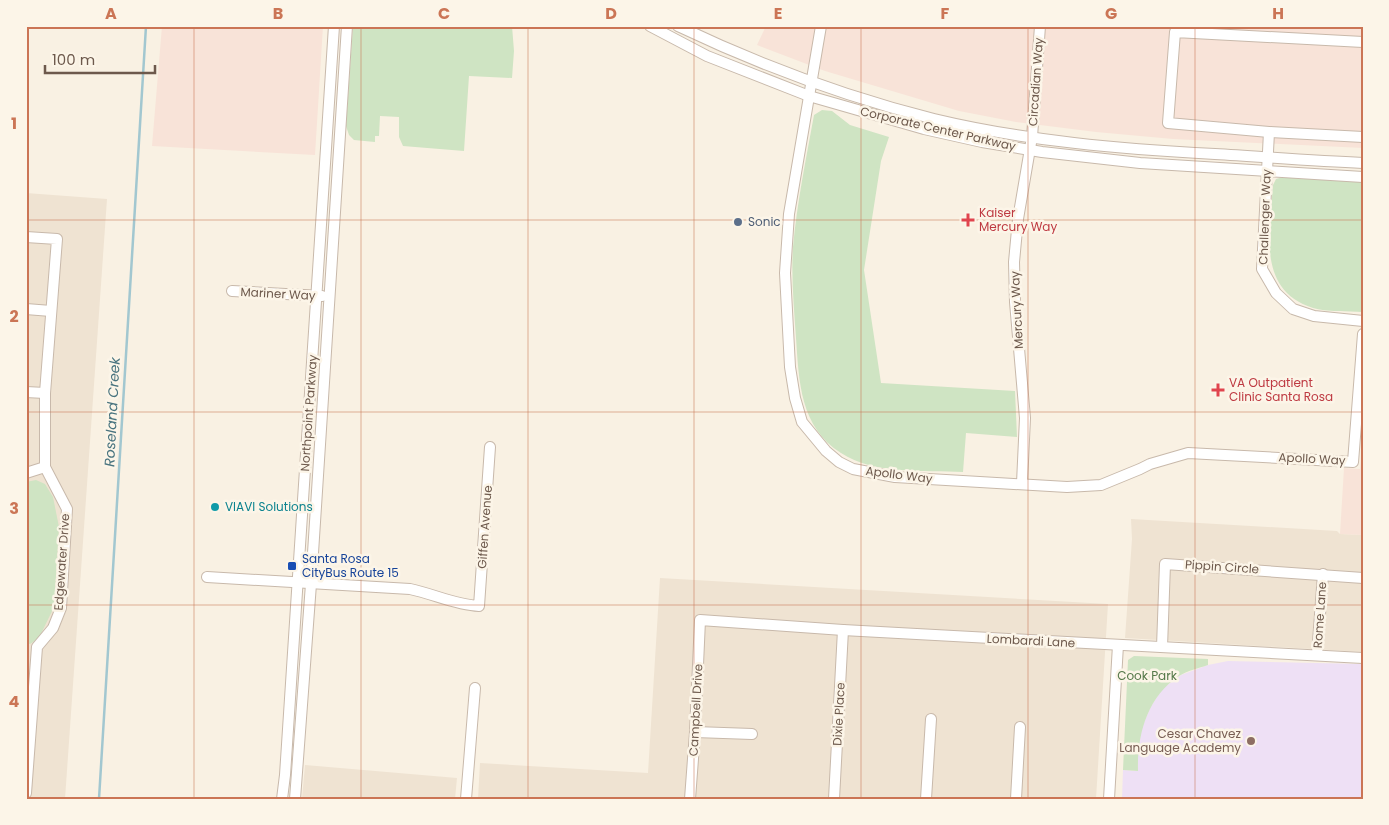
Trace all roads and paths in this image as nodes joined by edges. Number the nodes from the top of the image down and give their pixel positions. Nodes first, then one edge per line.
1 (334, 26) edge
2 (348, 26) edge
3 (650, 26) edge
4 (678, 26) edge
5 (822, 26) edge
6 (1040, 26) edge
7 (1363, 42) edge
8 (812, 82) junction
9 (809, 96) junction
10 (1269, 132) junction
11 (1032, 137) junction
12 (1363, 137) edge
13 (1030, 150) junction
14 (1267, 157) junction
15 (1363, 163) edge
16 (1267, 171) junction
17 (1363, 177) edge
18 (26, 236) edge
19 (232, 291) dead end
20 (321, 296) junction
21 (26, 309) edge
22 (51, 311) junction
23 (1363, 321) edge
24 (1363, 334) edge
25 (26, 392) edge
26 (45, 393) junction
27 (490, 447) dead end
28 (45, 467) junction
29 (26, 473) edge
30 (1022, 484) junction
31 (1323, 574) junction
32 (207, 577) dead end
33 (1363, 578) edge
34 (298, 583) junction
35 (311, 584) junction
36 (700, 620) joint
37 (843, 630) junction
38 (32, 646) edge
39 (1118, 646) junction
40 (1162, 647) junction
41 (1317, 656) junction
42 (1363, 658) edge
43 (475, 688) dead end
44 (931, 720) dead end
45 (29, 723) edge
46 (1020, 727) dead end
47 (695, 732) junction
48 (752, 734) dead end
49 (26, 793) edge
50 (282, 799) edge
51 (295, 799) edge
52 (466, 799) edge
53 (690, 799) edge
54 (834, 799) edge
55 (926, 799) edge
56 (1016, 799) edge
57 (1109, 799) edge

1 - 20 street, Northpoint Parkway
2 - 35 street, Northpoint Parkway
3 - 9 street, Corporate Center Parkway
4 - 8 street, Corporate Center Parkway
5 - 8 street
6 - 11 street, Circadian Way
7 - 10 street
8 - 9 street, Apollo Way
8 - 11 street, Corporate Center Parkway
9 - 13 street, Corporate Center Parkway
9 - 30 street, Apollo Way
10 - 12 street
10 - 14 street, Challenger Way
11 - 13 street, Mercury Way
11 - 14 street, Corporate Center Parkway
13 - 16 street, Corporate Center Parkway
13 - 30 street, Mercury Way
14 - 15 street, Corporate Center Parkway
14 - 16 street, Challenger Way
16 - 17 street, Corporate Center Parkway
16 - 23 street, Challenger Way
18 - 22 street, Edgewater Drive
19 - 20 street, Mariner Way
20 - 34 street, Northpoint Parkway
21 - 22 street
22 - 26 street, Edgewater Drive
24 - 30 street, Apollo Way
25 - 26 street
26 - 28 street, Edgewater Drive
27 - 35 street, Giffen Avenue
28 - 29 street
28 - 38 street, Edgewater Drive
31 - 33 street, Pippin Circle
31 - 40 street, Pippin Circle
31 - 41 street, Rome Lane
32 - 34 street
34 - 35 street
34 - 50 street, Northpoint Parkway
35 - 51 street, Northpoint Parkway
36 - 37 street, Lombardi Lane
36 - 47 street, Campbell Drive
37 - 39 street, Lombardi Lane
37 - 54 street, Dixie Place
38 - 45 street, Edgewater Drive
39 - 40 street, Lombardi Lane
39 - 57 street
40 - 41 street, Lombardi Lane
41 - 42 street, Lombardi Lane
43 - 52 street
44 - 55 street
45 - 49 street, Edgewater Drive
46 - 56 street
47 - 48 street
47 - 53 street, Campbell Drive

